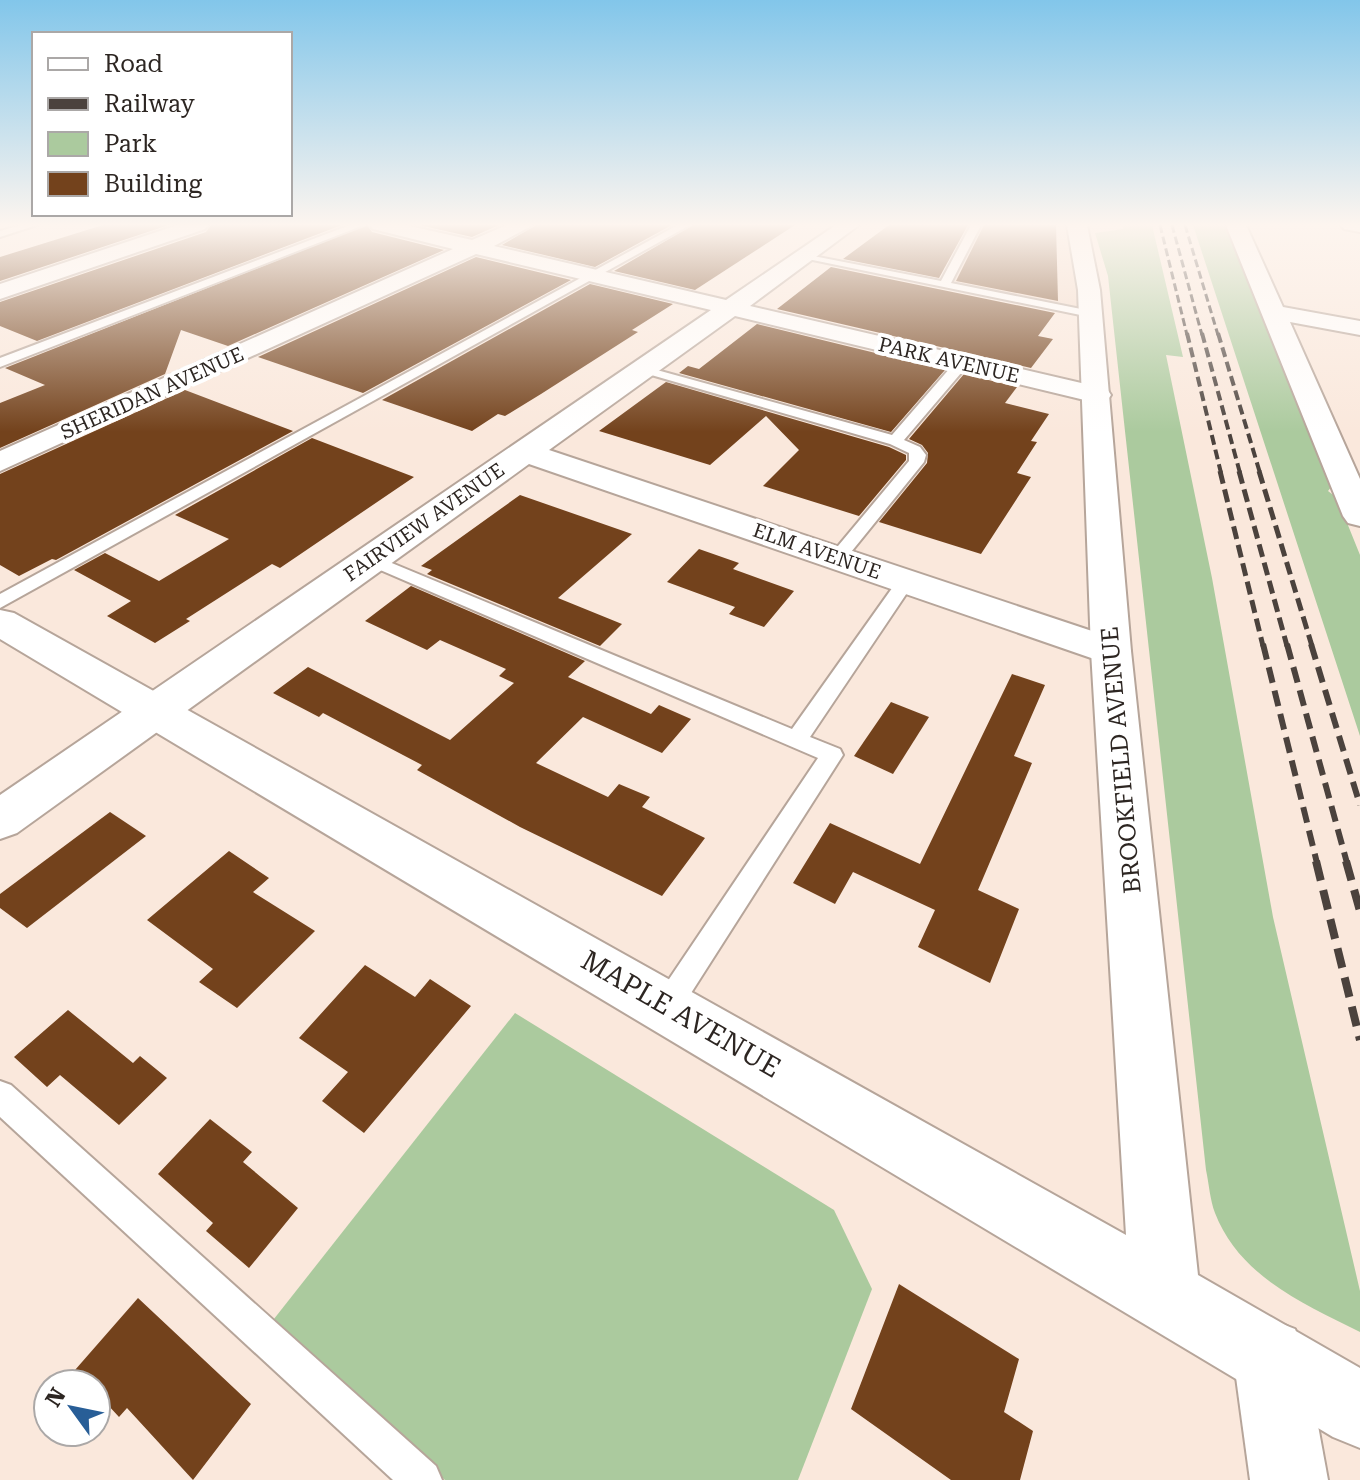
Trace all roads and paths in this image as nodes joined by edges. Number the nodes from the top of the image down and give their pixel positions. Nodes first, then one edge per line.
1 (179, 294) edge
2 (371, 294) edge
3 (558, 294) edge
4 (672, 294) edge
5 (749, 294) edge
6 (989, 294) edge
7 (1089, 294) edge
8 (1265, 294) edge
9 (729, 308) junction
10 (1272, 312) junction
11 (1091, 315) junction
12 (1360, 328) edge
13 (0, 363) edge
14 (962, 363) junction
15 (641, 370) junction
16 (1097, 395) junction
17 (895, 441) junction
18 (523, 452) junction
19 (0, 462) edge
20 (1360, 516) edge
21 (837, 558) junction
22 (370, 559) junction
23 (906, 581) junction
24 (0, 602) edge
25 (0, 622) edge
26 (1111, 651) junction
27 (155, 711) junction
28 (796, 740) junction
29 (0, 820) edge
30 (667, 1006) junction
31 (0, 1096) edge
32 (1165, 1295) junction
33 (1269, 1355) junction
34 (1360, 1410) edge
35 (422, 1480) edge
36 (1289, 1480) edge

1 - 13 lane
2 - 19 street, SHERIDAN AVENUE
3 - 24 lane
4 - 9 street, PARK AVENUE
5 - 9 street, FAIRVIEW AVENUE
6 - 11 lane
7 - 11 street, BROOKFIELD AVENUE
8 - 10 street
9 - 14 street, PARK AVENUE
9 - 15 street, FAIRVIEW AVENUE
10 - 12 street
10 - 20 street
11 - 16 street, BROOKFIELD AVENUE
14 - 16 street, PARK AVENUE
14 - 17 lane
15 - 17 lane
15 - 18 street, FAIRVIEW AVENUE
16 - 26 street, BROOKFIELD AVENUE
17 - 21 lane
18 - 21 street, ELM AVENUE
18 - 22 street, FAIRVIEW AVENUE
21 - 23 street, ELM AVENUE
22 - 27 street, FAIRVIEW AVENUE
22 - 28 lane
23 - 26 street, ELM AVENUE
23 - 28 lane
25 - 27 street, MAPLE AVENUE
26 - 32 street, BROOKFIELD AVENUE
27 - 29 street, FAIRVIEW AVENUE
27 - 30 street, MAPLE AVENUE
28 - 30 lane
30 - 32 street, MAPLE AVENUE
31 - 35 lane
32 - 33 street, MAPLE AVENUE
33 - 34 street, MAPLE AVENUE
33 - 36 street

